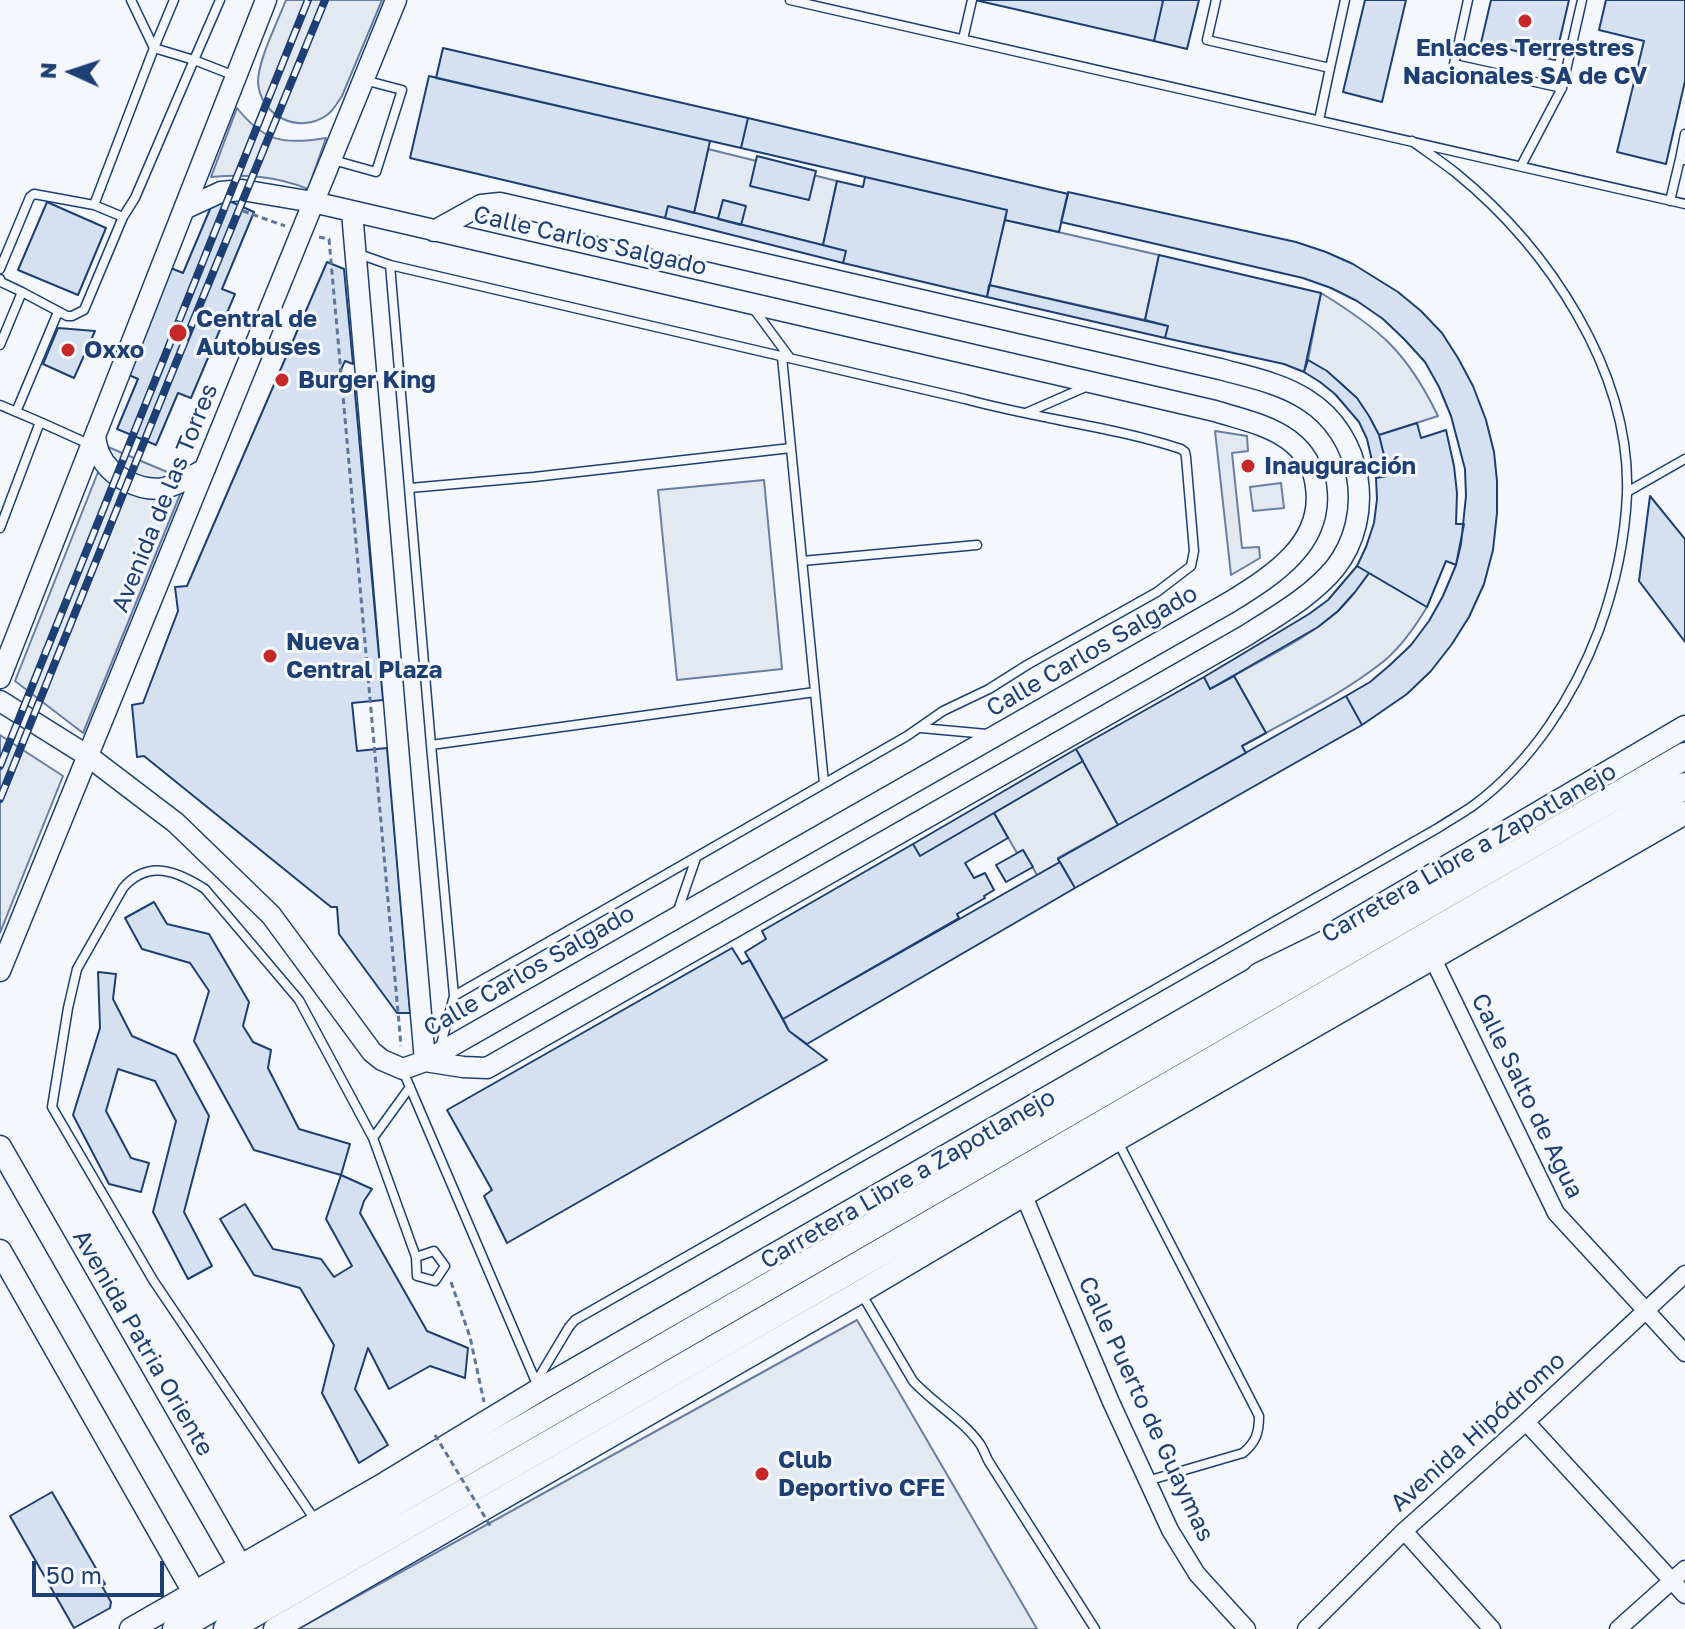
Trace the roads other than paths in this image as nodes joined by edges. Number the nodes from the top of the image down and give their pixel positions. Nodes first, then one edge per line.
1 (131, 0) edge
2 (174, 0) edge
3 (220, 0) edge
4 (266, 0) edge
5 (396, 0) edge
6 (790, 0) edge
7 (972, 0) edge
8 (1216, 0) edge
9 (1345, 0) edge
10 (1468, 0) edge
11 (1582, 0) edge
12 (963, 39) junction
13 (154, 48) junction
14 (194, 60) junction
15 (1330, 68) junction
16 (235, 76) junction
17 (363, 80) junction
18 (1562, 88) junction
19 (1319, 120) junction
20 (1685, 134) edge
21 (1412, 141) junction
22 (331, 159) junction
23 (1682, 160) edge
24 (1521, 166) junction
25 (1670, 201) junction
26 (313, 202) junction
27 (1685, 204) edge
28 (94, 205) junction
29 (184, 209) junction
30 (352, 212) junction
31 (123, 217) junction
32 (434, 231) junction
33 (355, 252) junction
34 (390, 265) junction
35 (0, 269) edge
36 (0, 279) edge
37 (22, 292) junction
38 (750, 304) junction
39 (58, 312) junction
40 (0, 345) edge
41 (787, 358) junction
42 (1095, 384) junction
43 (0, 405) edge
44 (16, 412) junction
45 (1026, 413) junction
46 (40, 422) junction
47 (93, 441) junction
48 (791, 448) junction
49 (1685, 459) edge
50 (205, 469) junction
51 (410, 488) junction
52 (1627, 492) junction
53 (0, 528) edge
54 (977, 545) dead end
55 (802, 561) junction
56 (0, 678) edge
57 (815, 692) junction
58 (0, 701) edge
59 (1685, 727) edge
60 (921, 728) junction
61 (997, 735) junction
62 (431, 745) junction
63 (88, 756) junction
64 (1685, 756) edge
65 (824, 783) junction
66 (1685, 786) edge
67 (1685, 813) edge
68 (696, 857) junction
69 (1499, 864) junction
70 (676, 918) junction
71 (1433, 959) junction
72 (0, 971) edge
73 (1260, 976) junction
74 (454, 996) junction
75 (430, 1058) junction
76 (406, 1078) junction
77 (373, 1138) junction
78 (1116, 1140) junction
79 (0, 1147) edge
80 (1024, 1196) junction
81 (0, 1251) edge
82 (416, 1257) junction
83 (1685, 1274) edge
84 (860, 1292) junction
85 (1646, 1310) junction
86 (1685, 1353) edge
87 (538, 1386) junction
88 (1526, 1422) junction
89 (1147, 1481) junction
90 (316, 1522) junction
91 (1404, 1531) junction
92 (240, 1566) junction
93 (1679, 1574) edge
94 (194, 1592) junction
95 (1685, 1595) edge
96 (131, 1629) edge
97 (176, 1629) edge
98 (227, 1629) edge
99 (275, 1629) edge
100 (1095, 1629) edge
101 (1247, 1629) edge
102 (1306, 1629) edge
103 (1492, 1629) edge
104 (1618, 1629) edge

1 - 13 lane
2 - 13 lane
3 - 14 lane
4 - 16 street
5 - 17 street, Avenida de las Torres
6 - 12 lane
7 - 12 lane
8 - 15 lane
9 - 15 lane
10 - 18 lane
11 - 18 lane
12 - 19 lane
13 - 14 lane
13 - 28 lane
14 - 16 lane
14 - 31 lane
15 - 19 lane
16 - 29 street
17 - 22 street, Avenida de las Torres
17 - 22 lane
18 - 24 lane
19 - 21 lane
20 - 23 lane
21 - 24 lane
21 - 52 lane
22 - 26 street, Avenida de las Torres
23 - 25 lane
24 - 25 lane
25 - 27 lane
26 - 29 street, Calle Carlos Salgado
26 - 30 street, Calle Carlos Salgado
26 - 50 street, Avenida de las Torres
28 - 31 lane
28 - 35 lane
29 - 47 street
30 - 32 street, Calle Carlos Salgado
30 - 33 street
31 - 39 lane
32 - 38 street, Calle Carlos Salgado
32 - 75 street
33 - 34 lane
33 - 75 street
34 - 41 lane
34 - 51 lane
36 - 37 lane
37 - 39 lane
37 - 40 lane
38 - 41 lane
38 - 42 street, Calle Carlos Salgado
39 - 44 lane
41 - 45 lane
41 - 48 lane
42 - 45 lane
42 - 61 street, Calle Carlos Salgado
43 - 44 lane
44 - 46 lane
45 - 60 lane
46 - 47 lane
46 - 53 lane
47 - 50 street
47 - 56 street
48 - 51 lane
48 - 55 lane
49 - 52 lane
50 - 63 street, Avenida de las Torres
51 - 62 lane
52 - 87 lane
54 - 55 lane
55 - 57 lane
57 - 62 lane
57 - 65 lane
58 - 63 street
59 - 73 main road, Carretera Libre a Zapotlanejo
60 - 61 lane
60 - 65 lane
61 - 70 street, Calle Carlos Salgado
62 - 74 lane
63 - 72 street, Avenida de las Torres
63 - 76 street
64 - 69 main road, Carretera Libre a Zapotlanejo
65 - 68 lane
66 - 98 main road, Carretera Libre a Zapotlanejo
67 - 71 main road
68 - 70 lane
68 - 74 lane
69 - 73 main road
69 - 97 main road, Carretera Libre a Zapotlanejo
70 - 75 street, Calle Carlos Salgado
71 - 78 main road
71 - 85 street, Calle Salto de Agua
73 - 87 main road, Carretera Libre a Zapotlanejo
74 - 75 lane
75 - 76 street, Calle Carlos Salgado
76 - 77 lane
76 - 87 lane
77 - 82 lane
77 - 90 lane
78 - 80 main road
78 - 89 lane
79 - 92 main road, Avenida Patria Oriente
80 - 84 main road
80 - 89 street, Calle Puerto de Guaymas
81 - 94 main road
82 - 82 lane
83 - 85 street, Avenida Hipódromo
84 - 99 main road
84 - 100 lane
85 - 86 street, Calle Salto de Agua
85 - 88 street, Avenida Hipódromo
87 - 90 main road, Carretera Libre a Zapotlanejo
88 - 91 street, Avenida Hipódromo
88 - 93 street
89 - 101 street, Calle Puerto de Guaymas
90 - 92 main road, Carretera Libre a Zapotlanejo
91 - 102 street, Avenida Hipódromo
91 - 103 street
92 - 94 main road, Carretera Libre a Zapotlanejo
93 - 95 street
93 - 104 street
94 - 96 main road, Carretera Libre a Zapotlanejo

